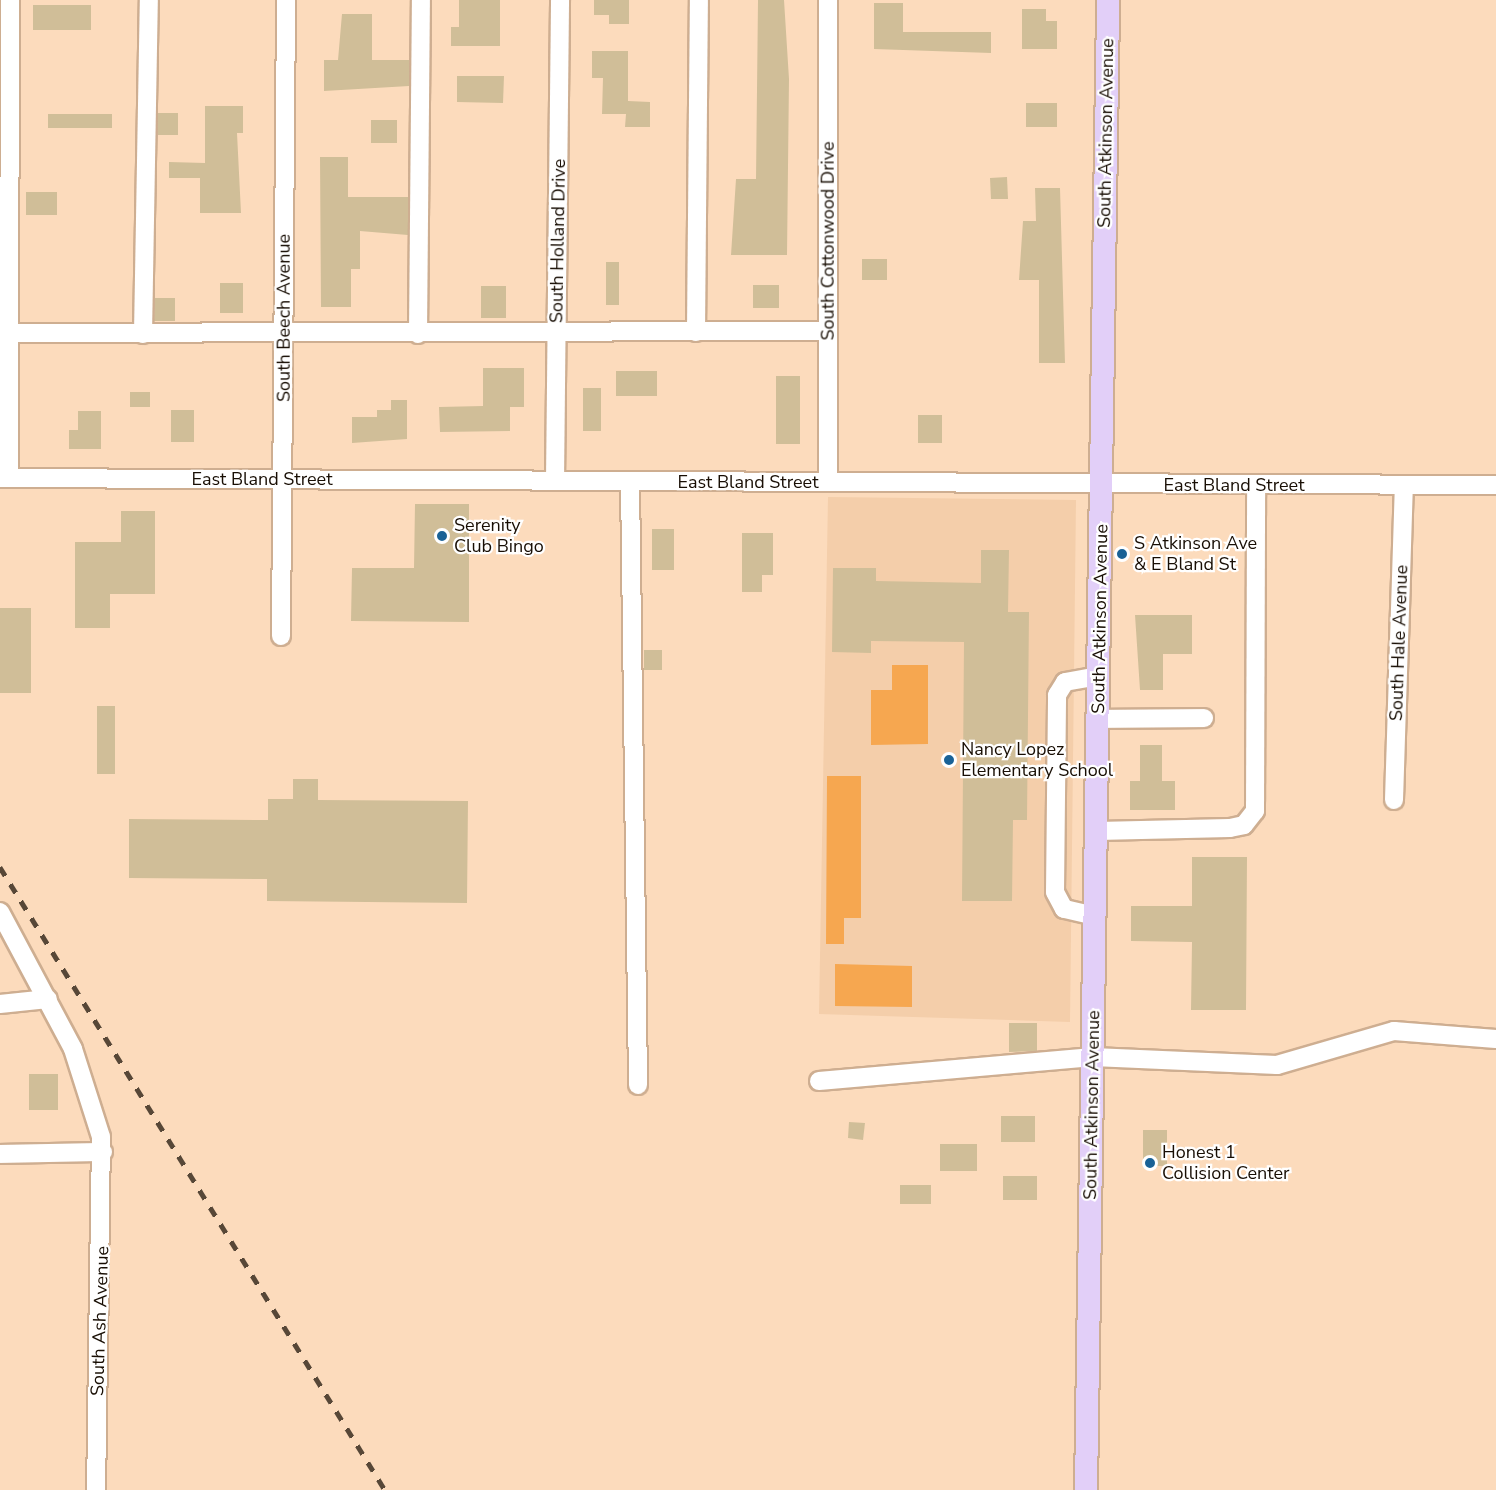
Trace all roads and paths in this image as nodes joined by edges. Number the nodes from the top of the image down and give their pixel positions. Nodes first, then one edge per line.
1 (10, 0) edge
2 (149, 0) edge
3 (286, 0) edge
4 (421, 0) edge
5 (560, 0) edge
6 (699, 0) edge
7 (828, 0) edge
8 (1108, 0) edge
9 (5, 72) edge
10 (5, 212) edge
11 (828, 331) junction
12 (696, 332) junction
13 (5, 333) edge
14 (557, 333) junction
15 (143, 334) junction
16 (418, 334) junction
17 (284, 335) junction
18 (5, 478) edge
19 (283, 479) junction
20 (555, 481) junction
21 (630, 481) junction
22 (828, 482) junction
23 (1102, 484) junction
24 (1256, 485) junction
25 (1404, 485) junction
26 (1496, 485) edge
27 (281, 636) dead end
28 (1099, 676) junction
29 (1204, 718) dead end
30 (1098, 719) junction
31 (1394, 800) dead end
32 (1097, 831) junction
33 (0, 912) edge
34 (1095, 916) junction
35 (48, 999) junction
36 (0, 1004) edge
37 (1496, 1040) edge
38 (1093, 1057) junction
39 (819, 1081) dead end
40 (638, 1085) dead end
41 (103, 1152) junction
42 (0, 1154) edge
43 (96, 1490) edge
44 (1086, 1490) edge

1 - 9 street
2 - 15 street
3 - 17 street, South Beech Avenue
4 - 16 street
5 - 14 street, South Holland Drive
6 - 12 street
7 - 11 street, South Cottonwood Drive
8 - 23 main road, South Atkinson Avenue
9 - 10 street
10 - 13 street
11 - 12 street
11 - 22 street, South Cottonwood Drive
12 - 14 street
13 - 15 street
13 - 18 street
14 - 16 street
14 - 20 street, South Holland Drive
15 - 17 street
16 - 17 street
17 - 19 street, South Beech Avenue
18 - 19 street, East Bland Street
19 - 20 street, East Bland Street
19 - 27 street, South Beech Avenue
20 - 21 street, East Bland Street
21 - 22 street, East Bland Street
21 - 40 street
22 - 23 street, East Bland Street
23 - 24 street, East Bland Street
23 - 28 main road, South Atkinson Avenue
24 - 25 street, East Bland Street
24 - 32 street
25 - 26 street, East Bland Street
25 - 31 street, South Hale Avenue
28 - 30 main road, South Atkinson Avenue
28 - 34 street
29 - 30 street
30 - 32 main road, South Atkinson Avenue
32 - 34 main road, South Atkinson Avenue
33 - 35 street, South Ash Avenue
34 - 38 main road, South Atkinson Avenue
35 - 36 street
35 - 41 street, South Ash Avenue
37 - 38 street
38 - 39 street
38 - 44 main road, South Atkinson Avenue
41 - 42 street
41 - 43 street, South Ash Avenue

